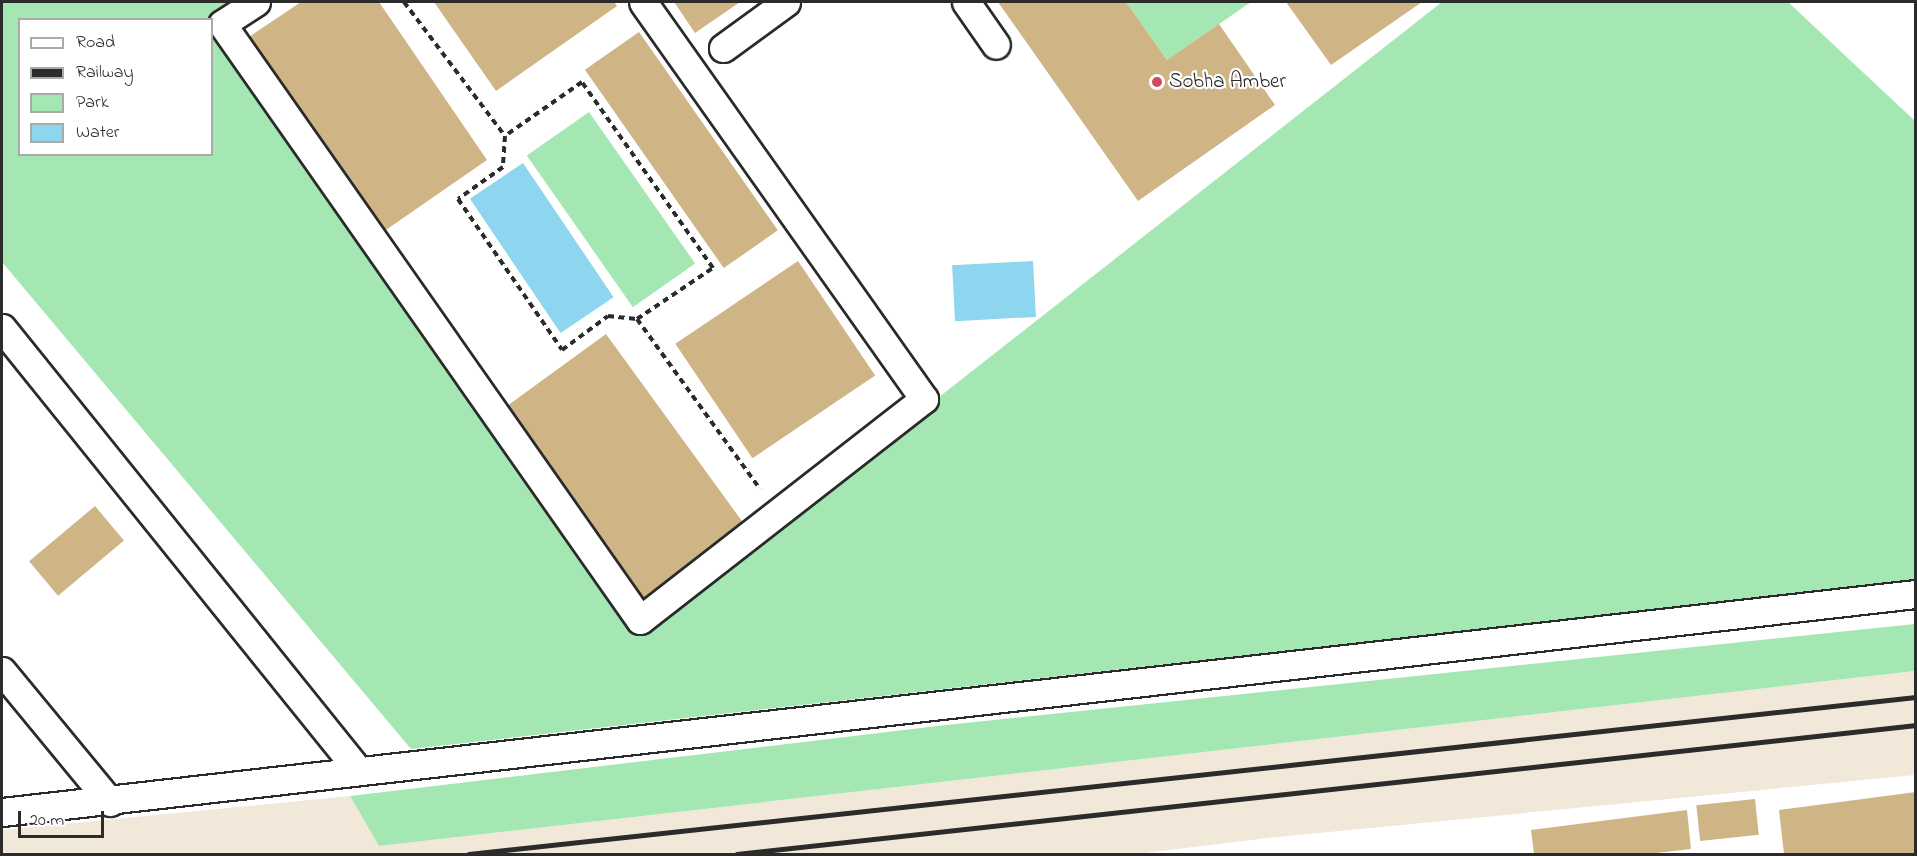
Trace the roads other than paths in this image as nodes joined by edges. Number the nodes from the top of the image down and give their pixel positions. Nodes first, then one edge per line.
1 (256, 2) edge
2 (643, 2) edge
3 (786, 2) edge
4 (966, 2) edge
5 (996, 45) dead end
6 (723, 48) dead end
7 (2, 328) edge
8 (1916, 594) edge
9 (2, 671) edge
10 (358, 770) junction
11 (110, 802) junction
12 (2, 812) edge

1 - 2 street
3 - 6 street
4 - 5 street
7 - 10 street
8 - 10 street
9 - 11 street
10 - 11 street
11 - 12 street

